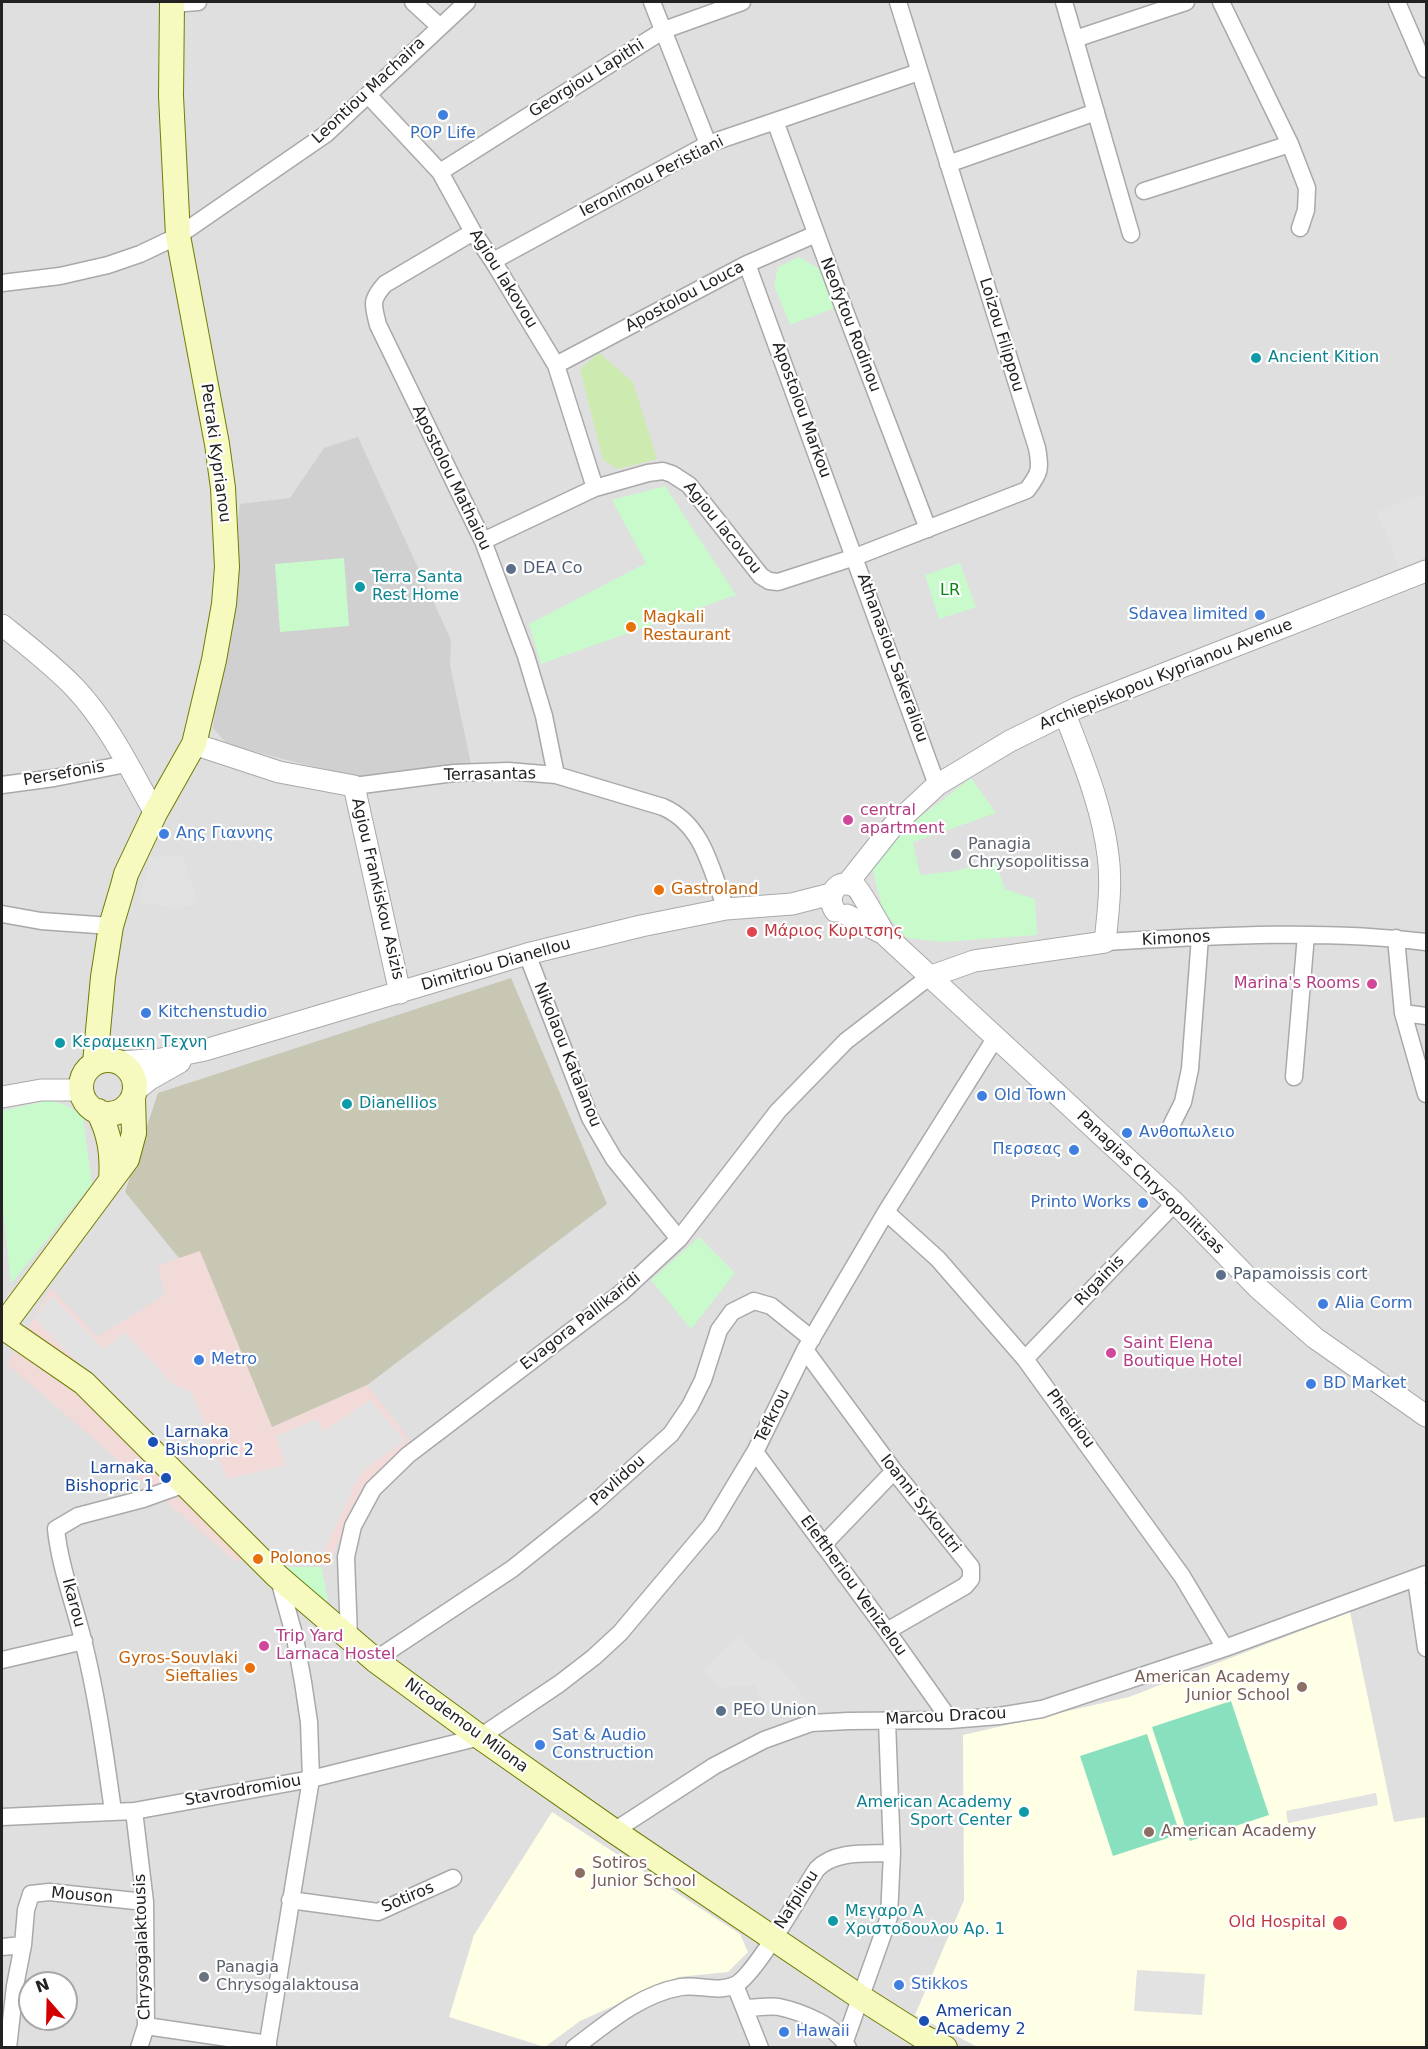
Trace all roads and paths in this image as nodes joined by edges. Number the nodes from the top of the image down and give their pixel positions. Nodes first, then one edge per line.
1 (198, 2) edge
2 (413, 2) edge
3 (467, 2) edge
4 (652, 2) edge
5 (742, 2) edge
6 (898, 2) edge
7 (1064, 2) edge
8 (1186, 2) edge
9 (1221, 2) edge
10 (1397, 2) edge
11 (172, 3) edge
12 (439, 26) junction
13 (664, 30) junction
14 (1074, 39) junction
15 (1426, 69) edge
16 (919, 72) junction
17 (368, 95) junction
18 (1096, 112) junction
19 (775, 121) junction
20 (708, 144) junction
21 (1290, 144) junction
22 (948, 164) junction
23 (440, 172) junction
24 (1144, 191) dead end
25 (1300, 228) dead end
26 (473, 232) junction
27 (816, 234) junction
28 (1131, 234) dead end
29 (178, 236) junction
30 (493, 261) junction
31 (747, 264) junction
32 (2, 283) edge
33 (556, 365) junction
34 (595, 488) junction
35 (928, 529) junction
36 (483, 541) junction
37 (855, 557) junction
38 (1426, 571) edge
39 (795, 578) joint
40 (2, 626) edge
41 (1065, 714) junction
42 (194, 744) junction
43 (126, 764) junction
44 (556, 775) junction
45 (2, 784) edge
46 (938, 785) junction
47 (354, 786) junction
48 (155, 813) junction
49 (840, 901) junction
50 (726, 909) junction
51 (2, 914) edge
52 (111, 926) junction
53 (885, 935) junction
54 (1306, 935) junction
55 (1200, 937) junction
56 (1396, 938) junction
57 (1105, 942) junction
58 (1426, 942) edge
59 (527, 954) junction
60 (929, 977) junction
61 (400, 993) junction
62 (1403, 1013) junction
63 (1426, 1016) edge
64 (996, 1037) junction
65 (205, 1050) junction
66 (122, 1062) junction
67 (95, 1063) junction
68 (1294, 1077) dead end
69 (81, 1089) junction
70 (134, 1094) junction
71 (1426, 1094) edge
72 (2, 1097) edge
73 (98, 1112) junction
74 (1172, 1124) dead end
75 (111, 1180) junction
76 (1175, 1203) junction
77 (886, 1212) junction
78 (679, 1239) junction
79 (2, 1329) edge
80 (809, 1345) junction
81 (1025, 1359) junction
82 (1425, 1411) edge
83 (755, 1452) junction
84 (894, 1471) junction
85 (184, 1484) junction
86 (822, 1545) junction
87 (277, 1576) junction
88 (1421, 1576) edge
89 (887, 1631) junction
90 (349, 1637) junction
91 (84, 1641) junction
92 (1225, 1648) junction
93 (1426, 1648) edge
94 (2, 1660) edge
95 (375, 1660) junction
96 (950, 1720) junction
97 (887, 1721) junction
98 (480, 1737) junction
99 (311, 1779) junction
100 (113, 1811) junction
101 (134, 1811) junction
102 (2, 1817) edge
103 (615, 1831) junction
104 (892, 1853) junction
105 (453, 1878) dead end
106 (290, 1899) junction
107 (145, 1902) junction
108 (772, 1938) junction
109 (23, 1945) junction
110 (2, 1947) edge
111 (735, 1985) junction
112 (860, 1997) junction
113 (746, 2008) junction
114 (146, 2026) junction
115 (595, 2041) edge
116 (847, 2044) edge
117 (267, 2046) edge
118 (8, 2048) edge
119 (139, 2048) edge
120 (574, 2048) edge
121 (760, 2048) edge
122 (945, 2048) edge

1 - 11 street
2 - 12 street
3 - 12 street, Leontiou Machaira
4 - 13 street
5 - 13 street, Georgiou Lapithi
6 - 16 street, Loizou Filippou
7 - 14 street
8 - 14 street
9 - 21 street
10 - 15 street
11 - 29 main road, Petraki Kyprianou
12 - 17 street, Leontiou Machaira
13 - 20 street
13 - 23 street, Georgiou Lapithi
14 - 18 street
16 - 19 street, Ieronimou Peristiani
16 - 22 street, Loizou Filippou
17 - 23 street, Agiou Iakovou
17 - 29 street, Leontiou Machaira
18 - 22 street
18 - 28 street
19 - 20 street, Ieronimou Peristiani
19 - 27 street, Neofytou Rodinou
20 - 30 street, Ieronimou Peristiani
21 - 24 street
21 - 25 street
22 - 35 street, Loizou Filippou
23 - 26 street, Agiou Iakovou
26 - 30 street, Agiou Iakovou
26 - 36 street, Apostolou Mathaiou
27 - 31 street, Apostolou Louca
27 - 35 street, Neofytou Rodinou
29 - 32 street, Leontiou Machaira
29 - 42 main road, Petraki Kyprianou
30 - 33 street, Agiou Iakovou
31 - 33 street, Apostolou Louca
31 - 37 street, Apostolou Markou
33 - 34 street, Agiou Iakovou
34 - 36 street, Agiou Iacovou
34 - 39 street, Agiou Iacovou
35 - 37 street, Loizou Filippou
36 - 44 street, Apostolou Mathaiou
37 - 39 street, Athanasiou Sakeraliou
37 - 46 street, Athanasiou Sakeraliou
38 - 41 street, Archiepiskopou Kyprianou Avenue
40 - 43 street
41 - 46 street, Archiepiskopou Kyprianou Avenue
41 - 57 street
42 - 47 street, Terrasantas
42 - 48 main road, Petraki Kyprianou
43 - 45 street, Persefonis
43 - 48 street
44 - 47 street, Terrasantas
44 - 50 street, Terrasantas
46 - 49 street, Archiepiskopou Kyprianou Avenue
47 - 61 street, Agiou Frankiskou Asizis
48 - 52 main road, Petraki Kyprianou
49 - 50 street, Dimitriou Dianellou
49 - 53 street, Panagias Chrysopolitisas
49 - 53 street, Panagias Chrysopolitisas
50 - 59 street, Dimitriou Dianellou
51 - 52 street
52 - 67 main road, Petraki Kyprianou
53 - 60 street, Panagias Chrysopolitisas
54 - 55 street, Kimonos
54 - 56 street, Kimonos
54 - 68 street
55 - 57 street, Kimonos
55 - 74 street
56 - 58 street, Kimonos
56 - 62 street
57 - 60 street, Kimonos
59 - 61 street, Dimitriou Dianellou
59 - 78 street, Nikolaou Katalanou
60 - 64 street, Panagias Chrysopolitisas
60 - 78 street, Evagora Pallikaridi
61 - 65 street, Dimitriou Dianellou
62 - 63 street
62 - 71 street
64 - 76 street, Panagias Chrysopolitisas
64 - 77 street, Tefkrou
65 - 66 street, Dimitriou Dianellou
65 - 70 street, Dimitriou Dianellou
66 - 67 main road
66 - 70 main road
67 - 69 main road
69 - 72 street
69 - 73 main road
70 - 73 main road
70 - 75 main road
73 - 75 main road
75 - 79 main road
76 - 81 street, Rigainis
76 - 82 street, Panagias Chrysopolitisas
77 - 80 street, Tefkrou
77 - 81 street, Pheidiou
78 - 90 street, Evagora Pallikaridi
79 - 85 main road, Nicodemou Milona
80 - 83 street, Tefkrou
80 - 84 street, Ioanni Sykoutri
80 - 95 street, Pavlidou
81 - 92 street, Pheidiou
83 - 86 street, Eleftheriou Venizelou
83 - 98 street, Tefkrou
84 - 86 street
84 - 89 street, Ioanni Sykoutri
85 - 87 main road, Nicodemou Milona
85 - 91 street, Ikarou
86 - 89 street, Eleftheriou Venizelou
87 - 90 main road, Nicodemou Milona
87 - 99 street
88 - 92 street, Marcou Dracou
88 - 93 street
89 - 96 street, Eleftheriou Venizelou
90 - 95 main road, Nicodemou Milona
91 - 94 street
91 - 100 street, Ikarou
92 - 96 street, Marcou Dracou
95 - 98 main road, Nicodemou Milona
96 - 97 street, Marcou Dracou
97 - 103 street, Marcou Dracou
97 - 104 street
98 - 99 street, Stavrodromiou
98 - 103 main road, Nicodemou Milona
99 - 101 street, Stavrodromiou
99 - 106 street
100 - 101 street, Stavrodromiou
100 - 102 street, Stavrodromiou
101 - 107 street, Chrysogalaktousis
103 - 108 main road, Nicodemou Milona
104 - 108 street, Nafpliou
104 - 112 street
105 - 106 street, Sotiros
106 - 117 street
107 - 109 street, Mouson
107 - 114 street, Chrysogalaktousis
108 - 111 street, Nafpliou
108 - 112 main road, Nicodemou Milona
109 - 110 street
109 - 118 street, Mouson
111 - 113 street
111 - 115 street
112 - 116 street
112 - 122 main road, Nicodemou Milona
113 - 116 street
113 - 121 street
114 - 117 street
114 - 119 street, Chrysogalaktousis
115 - 120 street

